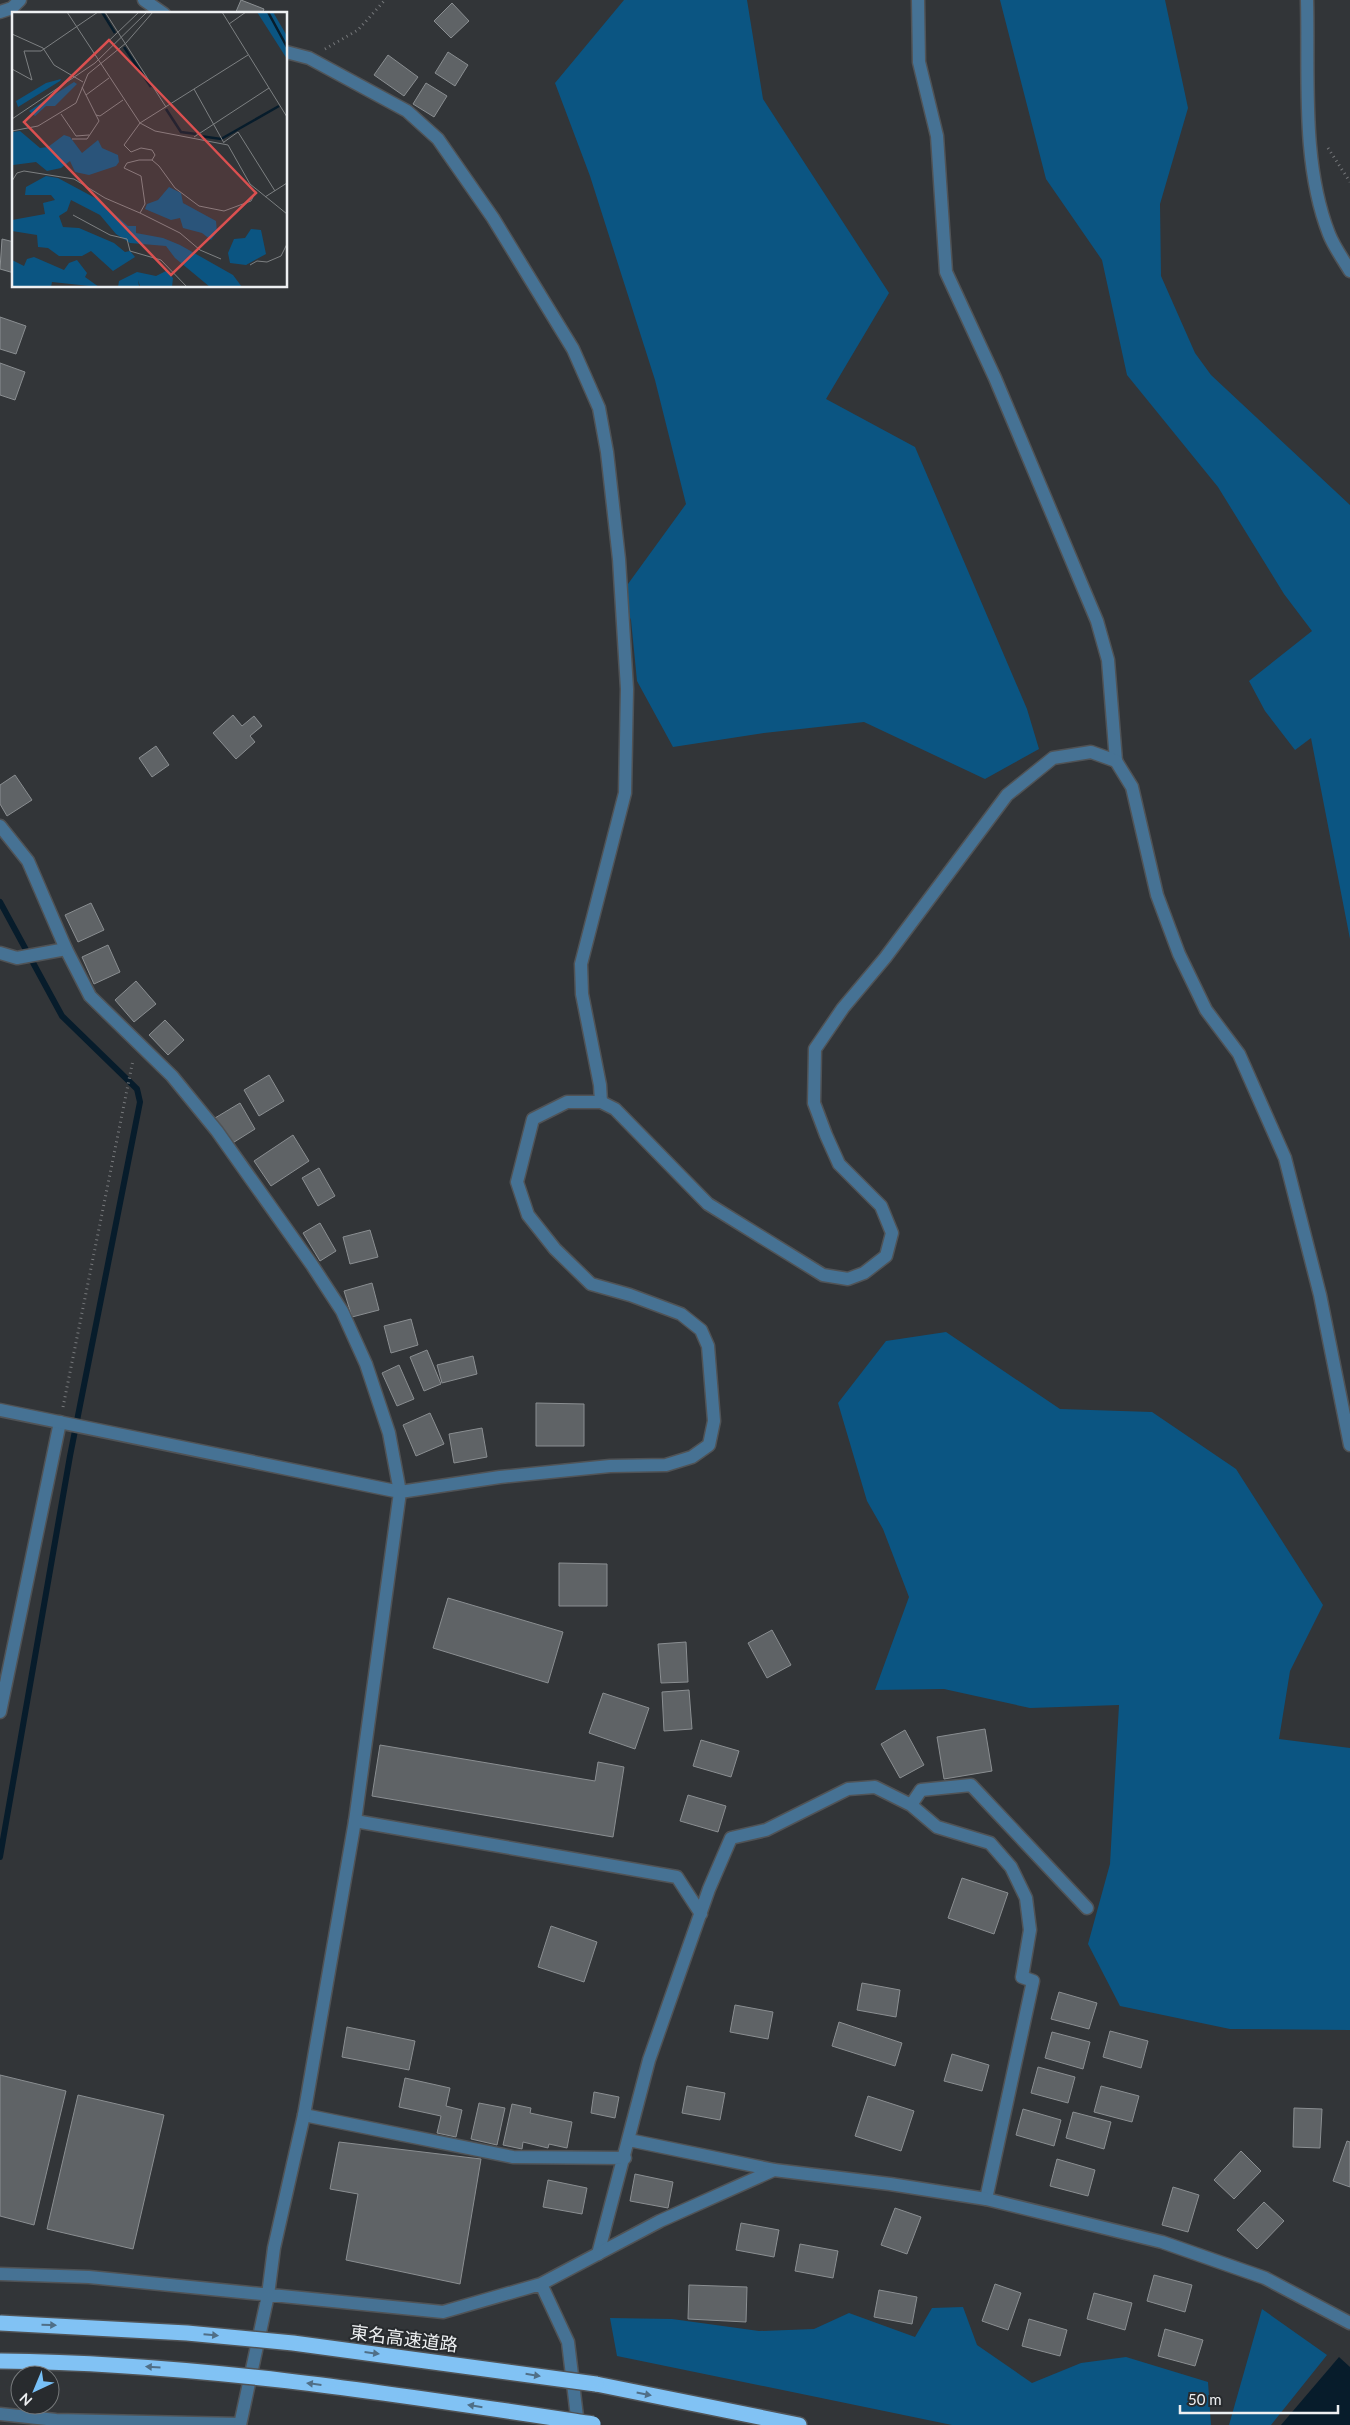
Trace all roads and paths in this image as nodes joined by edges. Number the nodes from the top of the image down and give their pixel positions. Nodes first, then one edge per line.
1 (20, 0) edge
2 (144, 0) edge
3 (385, 0) edge
4 (918, 0) edge
5 (1307, 0) edge
6 (0, 12) edge
7 (161, 12) edge
8 (288, 53) edge
9 (309, 58) junction
10 (1350, 271) edge
11 (1116, 761) junction
12 (0, 826) edge
13 (66, 950) junction
14 (0, 953) edge
15 (130, 1076) dead end
16 (601, 1102) junction
17 (0, 1410) edge
18 (61, 1423) junction
19 (1350, 1445) edge
20 (400, 1492) junction
21 (0, 1712) edge
22 (911, 1805) junction
23 (355, 1821) junction
24 (1087, 1908) dead end
25 (701, 1914) junction
26 (304, 2115) junction
27 (629, 2140) junction
28 (625, 2158) junction
29 (774, 2170) junction
30 (986, 2199) junction
31 (598, 2254) junction
32 (0, 2274) edge
33 (541, 2284) junction
34 (268, 2295) junction
35 (0, 2323) edge
36 (1350, 2323) edge
37 (0, 2361) edge
38 (0, 2414) edge
39 (240, 2425) edge
40 (590, 2425) edge
41 (799, 2425) edge

1 - 6 street
2 - 7 street
3 - 9 path
4 - 11 street
5 - 10 street
8 - 9 street
9 - 16 street
11 - 16 street
11 - 19 street
12 - 13 street
13 - 14 street
13 - 20 street
15 - 18 path
16 - 20 street
17 - 18 street
18 - 20 street
18 - 21 street
20 - 23 street
22 - 24 street
22 - 25 street
22 - 30 street
23 - 25 street
23 - 26 street
25 - 27 street
26 - 28 street
26 - 34 street
27 - 28 street
27 - 29 street
28 - 31 street
29 - 30 street
29 - 31 street
30 - 36 street
31 - 33 street
32 - 34 street
33 - 34 street
33 - 40 street
34 - 39 street
35 -> 41 highway, 東名高速道路, bridge
40 -> 37 highway, bridge
38 - 39 street

